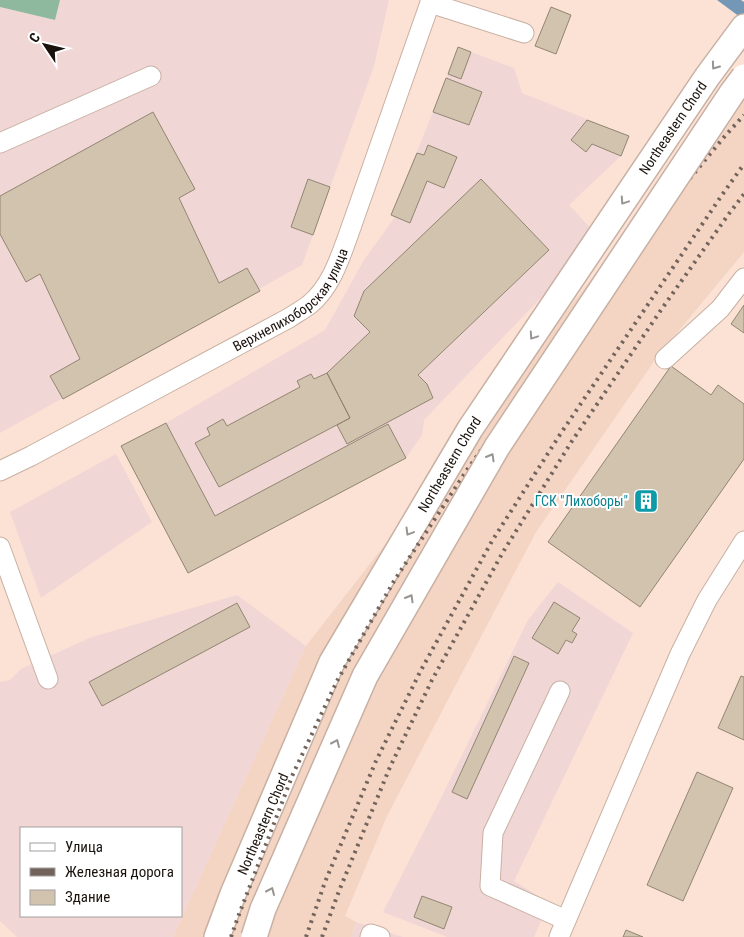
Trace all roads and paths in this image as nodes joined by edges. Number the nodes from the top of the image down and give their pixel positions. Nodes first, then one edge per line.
1 (431, 1) edge
2 (744, 27) edge
3 (524, 33) dead end
4 (151, 76) dead end
5 (744, 77) edge
6 (0, 143) edge
7 (744, 278) edge
8 (664, 359) dead end
9 (0, 471) edge
10 (744, 541) edge
11 (0, 547) edge
12 (48, 679) dead end
13 (560, 691) dead end
14 (562, 929) edge
15 (217, 937) edge
16 (254, 937) edge
17 (370, 937) edge
18 (380, 937) edge

1 - 3 street
1 - 9 street, Верхнелихоборская улица
2 -> 15 main road, Northeastern Chord
4 - 6 street
16 -> 5 main road, bridge
7 - 8 street
10 - 14 street
11 - 12 street
13 - 14 street
17 - 18 street

